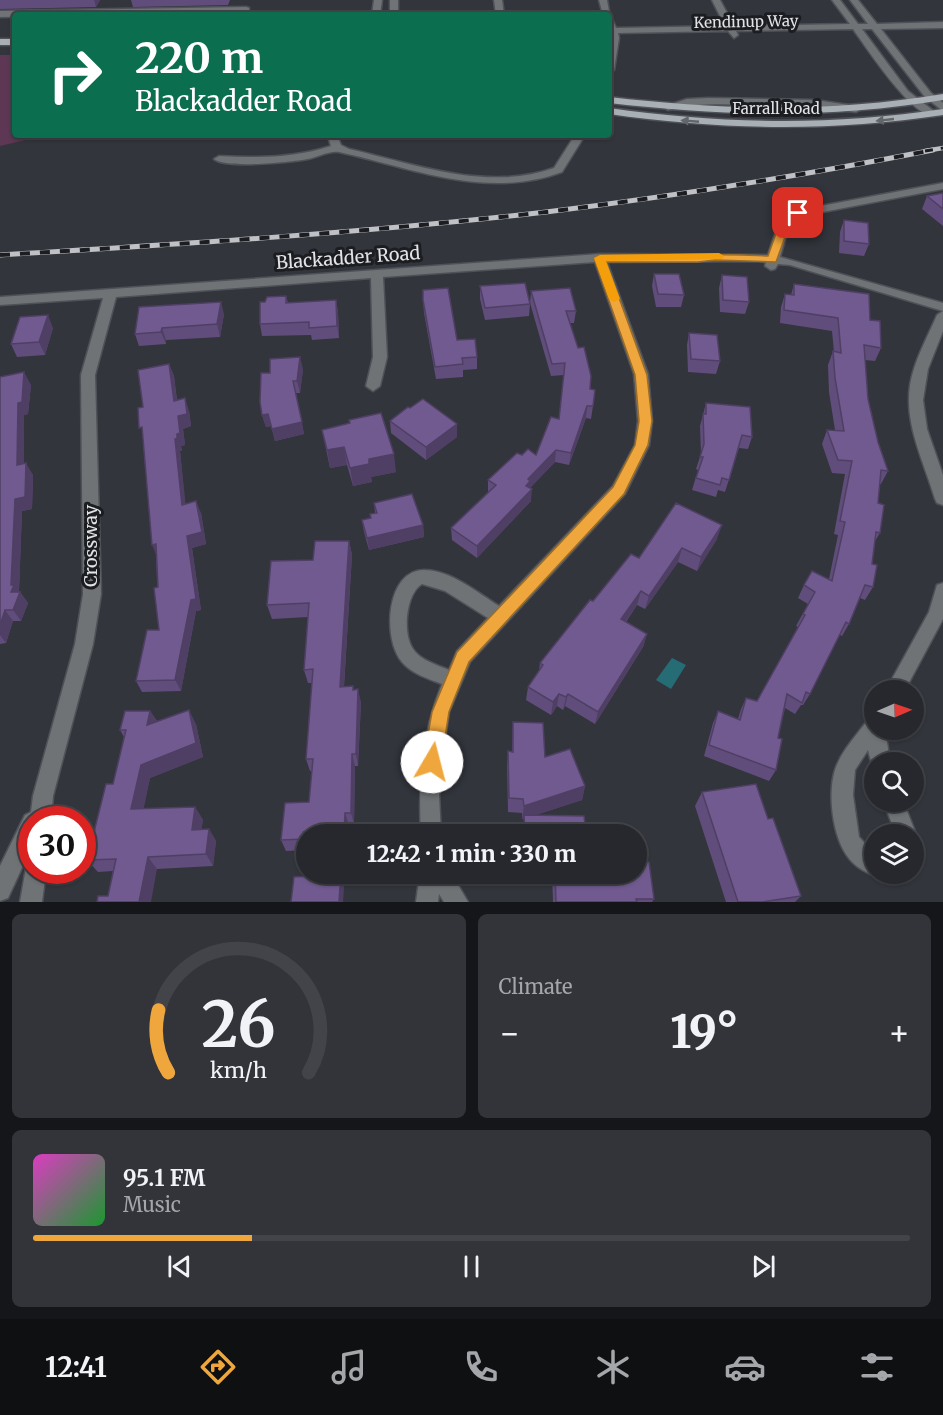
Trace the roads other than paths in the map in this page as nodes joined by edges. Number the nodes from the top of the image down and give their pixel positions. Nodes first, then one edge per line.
1 (249, 0) edge
2 (716, 0) edge
3 (836, 0) edge
4 (854, 0) edge
5 (244, 12) edge
6 (943, 25) edge
7 (858, 30) junction
8 (876, 30) junction
9 (943, 31) edge
10 (733, 32) junction
11 (612, 34) edge
12 (938, 98) edge
13 (612, 100) edge
14 (916, 102) junction
15 (943, 110) edge
16 (612, 111) edge
17 (931, 114) junction
18 (578, 138) edge
19 (336, 141) edge
20 (219, 159) dead end
21 (943, 186) edge
22 (600, 258) junction
23 (772, 262) junction
24 (377, 274) junction
25 (111, 292) junction
26 (0, 301) edge
27 (943, 307) edge
28 (943, 315) edge
29 (373, 386) dead end
30 (943, 499) edge
31 (943, 590) edge
32 (500, 616) junction
33 (453, 680) junction
34 (900, 680) edge
35 (866, 740) edge
36 (43, 796) junction
37 (38, 806) edge
38 (42, 806) edge
39 (430, 824) edge
40 (18, 851) edge
41 (864, 859) edge
42 (33, 884) edge
43 (429, 884) edge
44 (445, 884) edge
45 (0, 890) edge
46 (31, 902) edge
47 (427, 902) edge
48 (457, 902) edge

1 - 5 street
2 - 10 street
3 - 7 street
4 - 8 street
6 - 8 street
7 - 8 street, Kendinup Way
7 - 10 street, Kendinup Way
7 - 14 street
8 - 9 street
8 - 12 street
10 - 11 street, Kendinup Way
12 - 14 main road, Farrall Road
12 - 15 street
13 - 14 main road, Farrall Road
14 - 17 street
15 - 17 main road, Farrall Road
17 -> 16 main road, Farrall Road
18 - 19 street
19 - 20 street
21 - 23 street
22 - 23 street, Blackadder Road
22 - 24 street, Blackadder Road
22 - 32 street
23 - 27 street, Blackadder Road
24 - 25 street, Blackadder Road
24 - 29 street
25 - 26 street, Blackadder Road
25 - 36 street, Crossway
28 - 30 street
31 - 34 street
32 - 33 street
32 - 33 street
33 - 39 street
35 - 41 street
36 - 37 street, Crossway
36 - 38 street, Crossway
40 - 45 street, Crossway
42 - 46 street
43 - 47 street
44 - 48 street

